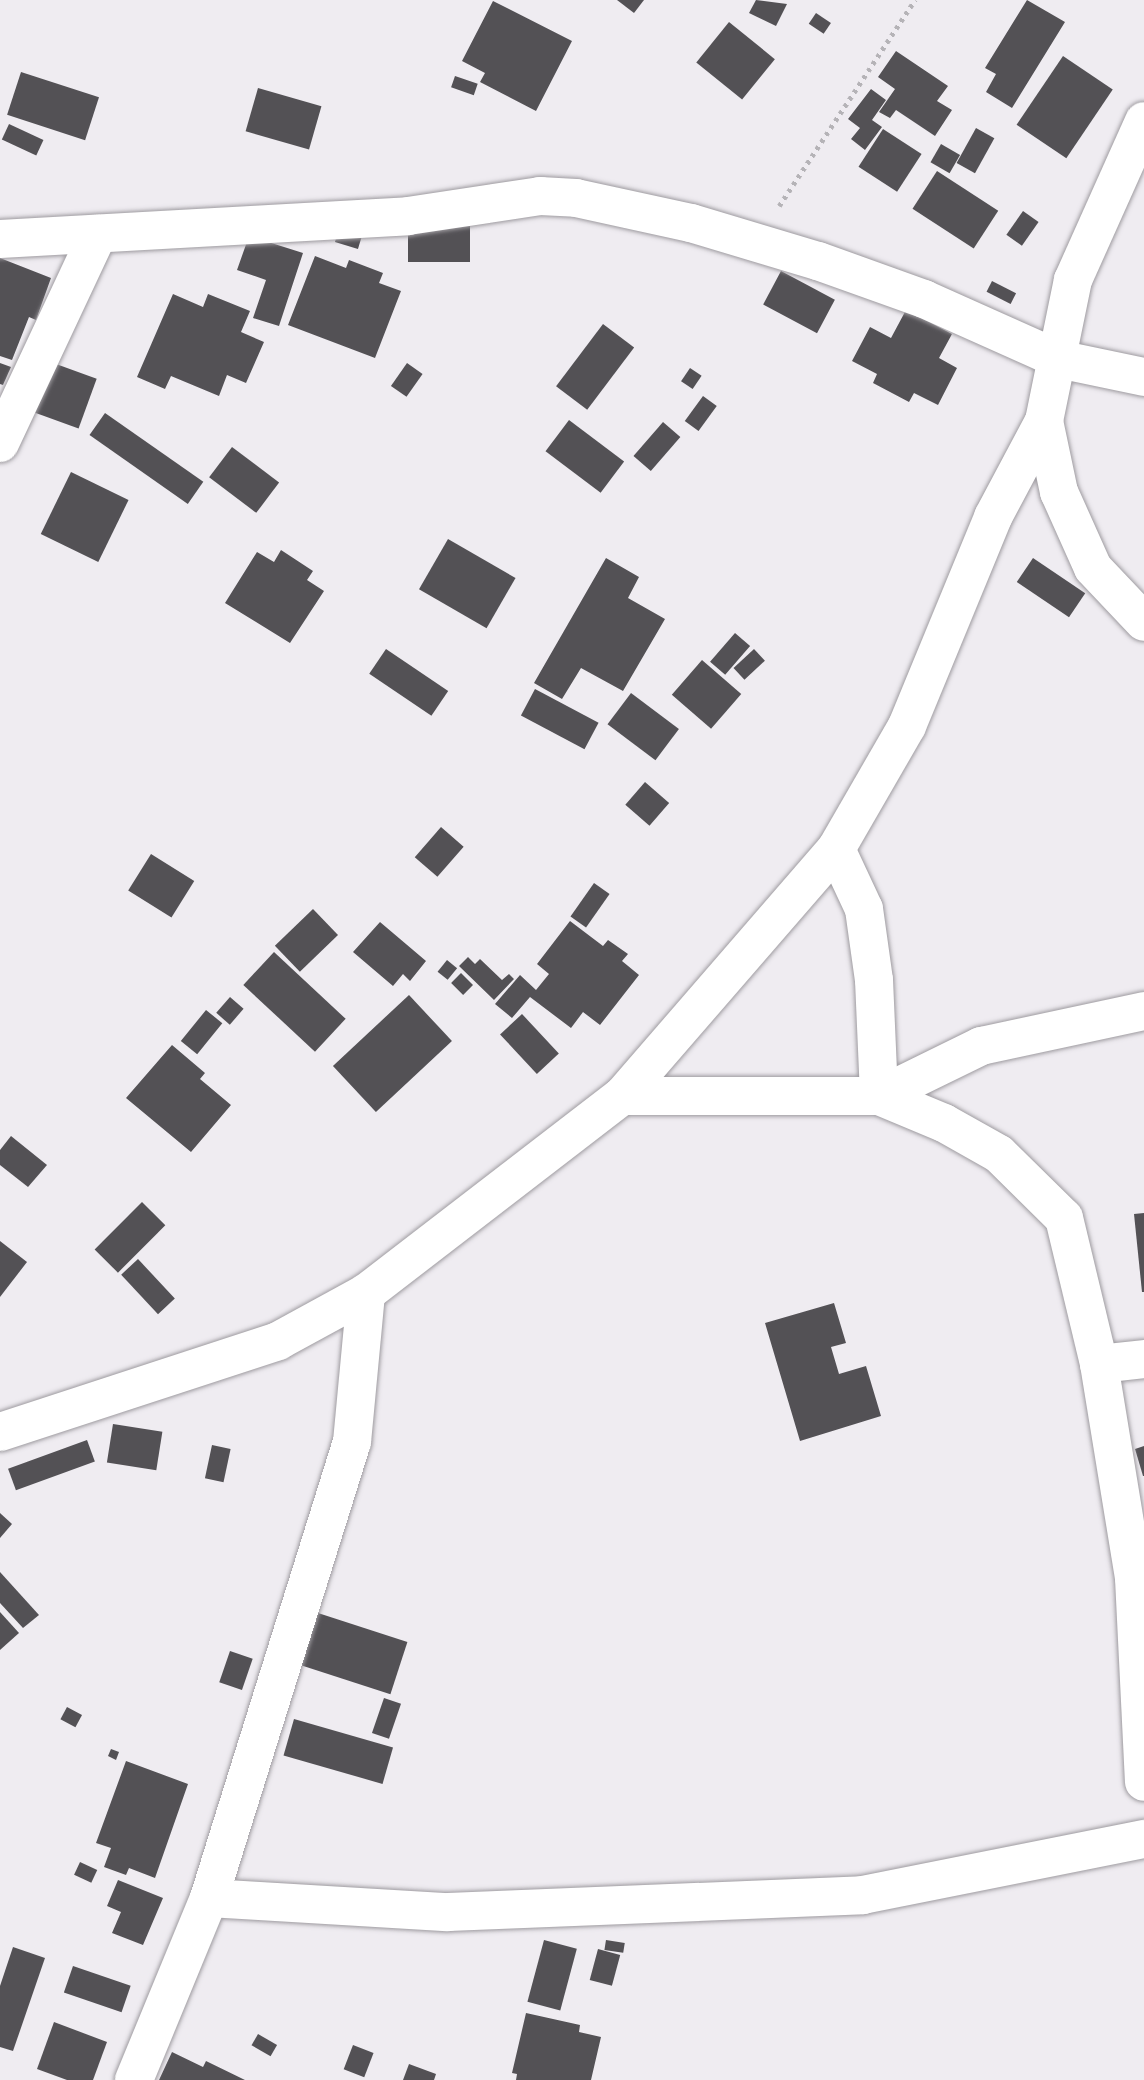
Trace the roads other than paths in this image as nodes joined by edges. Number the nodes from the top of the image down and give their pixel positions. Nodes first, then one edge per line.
1 (1144, 121) edge
2 (98, 234) junction
3 (0, 239) edge
4 (1058, 359) junction
5 (1144, 377) edge
6 (1044, 421) junction
7 (0, 443) edge
8 (1144, 622) edge
9 (836, 849) junction
10 (1144, 1011) edge
11 (622, 1096) junction
12 (879, 1096) junction
13 (366, 1293) junction
14 (1144, 1359) edge
15 (1099, 1364) junction
16 (0, 1432) edge
17 (1139, 1577) edge
18 (1144, 1782) edge
19 (1144, 1839) edge
20 (209, 1898) junction
21 (134, 2080) edge

1 - 4 street
2 - 3 street
2 - 4 street
2 - 7 street
4 - 5 street
4 - 6 street
6 - 8 street
6 - 9 street
9 - 11 street
9 - 12 street
10 - 12 street
11 - 12 street
11 - 13 street
12 - 15 street
13 - 16 street
13 - 20 street
14 - 15 street
15 - 17 street
17 - 18 street
19 - 20 street
20 - 21 street

